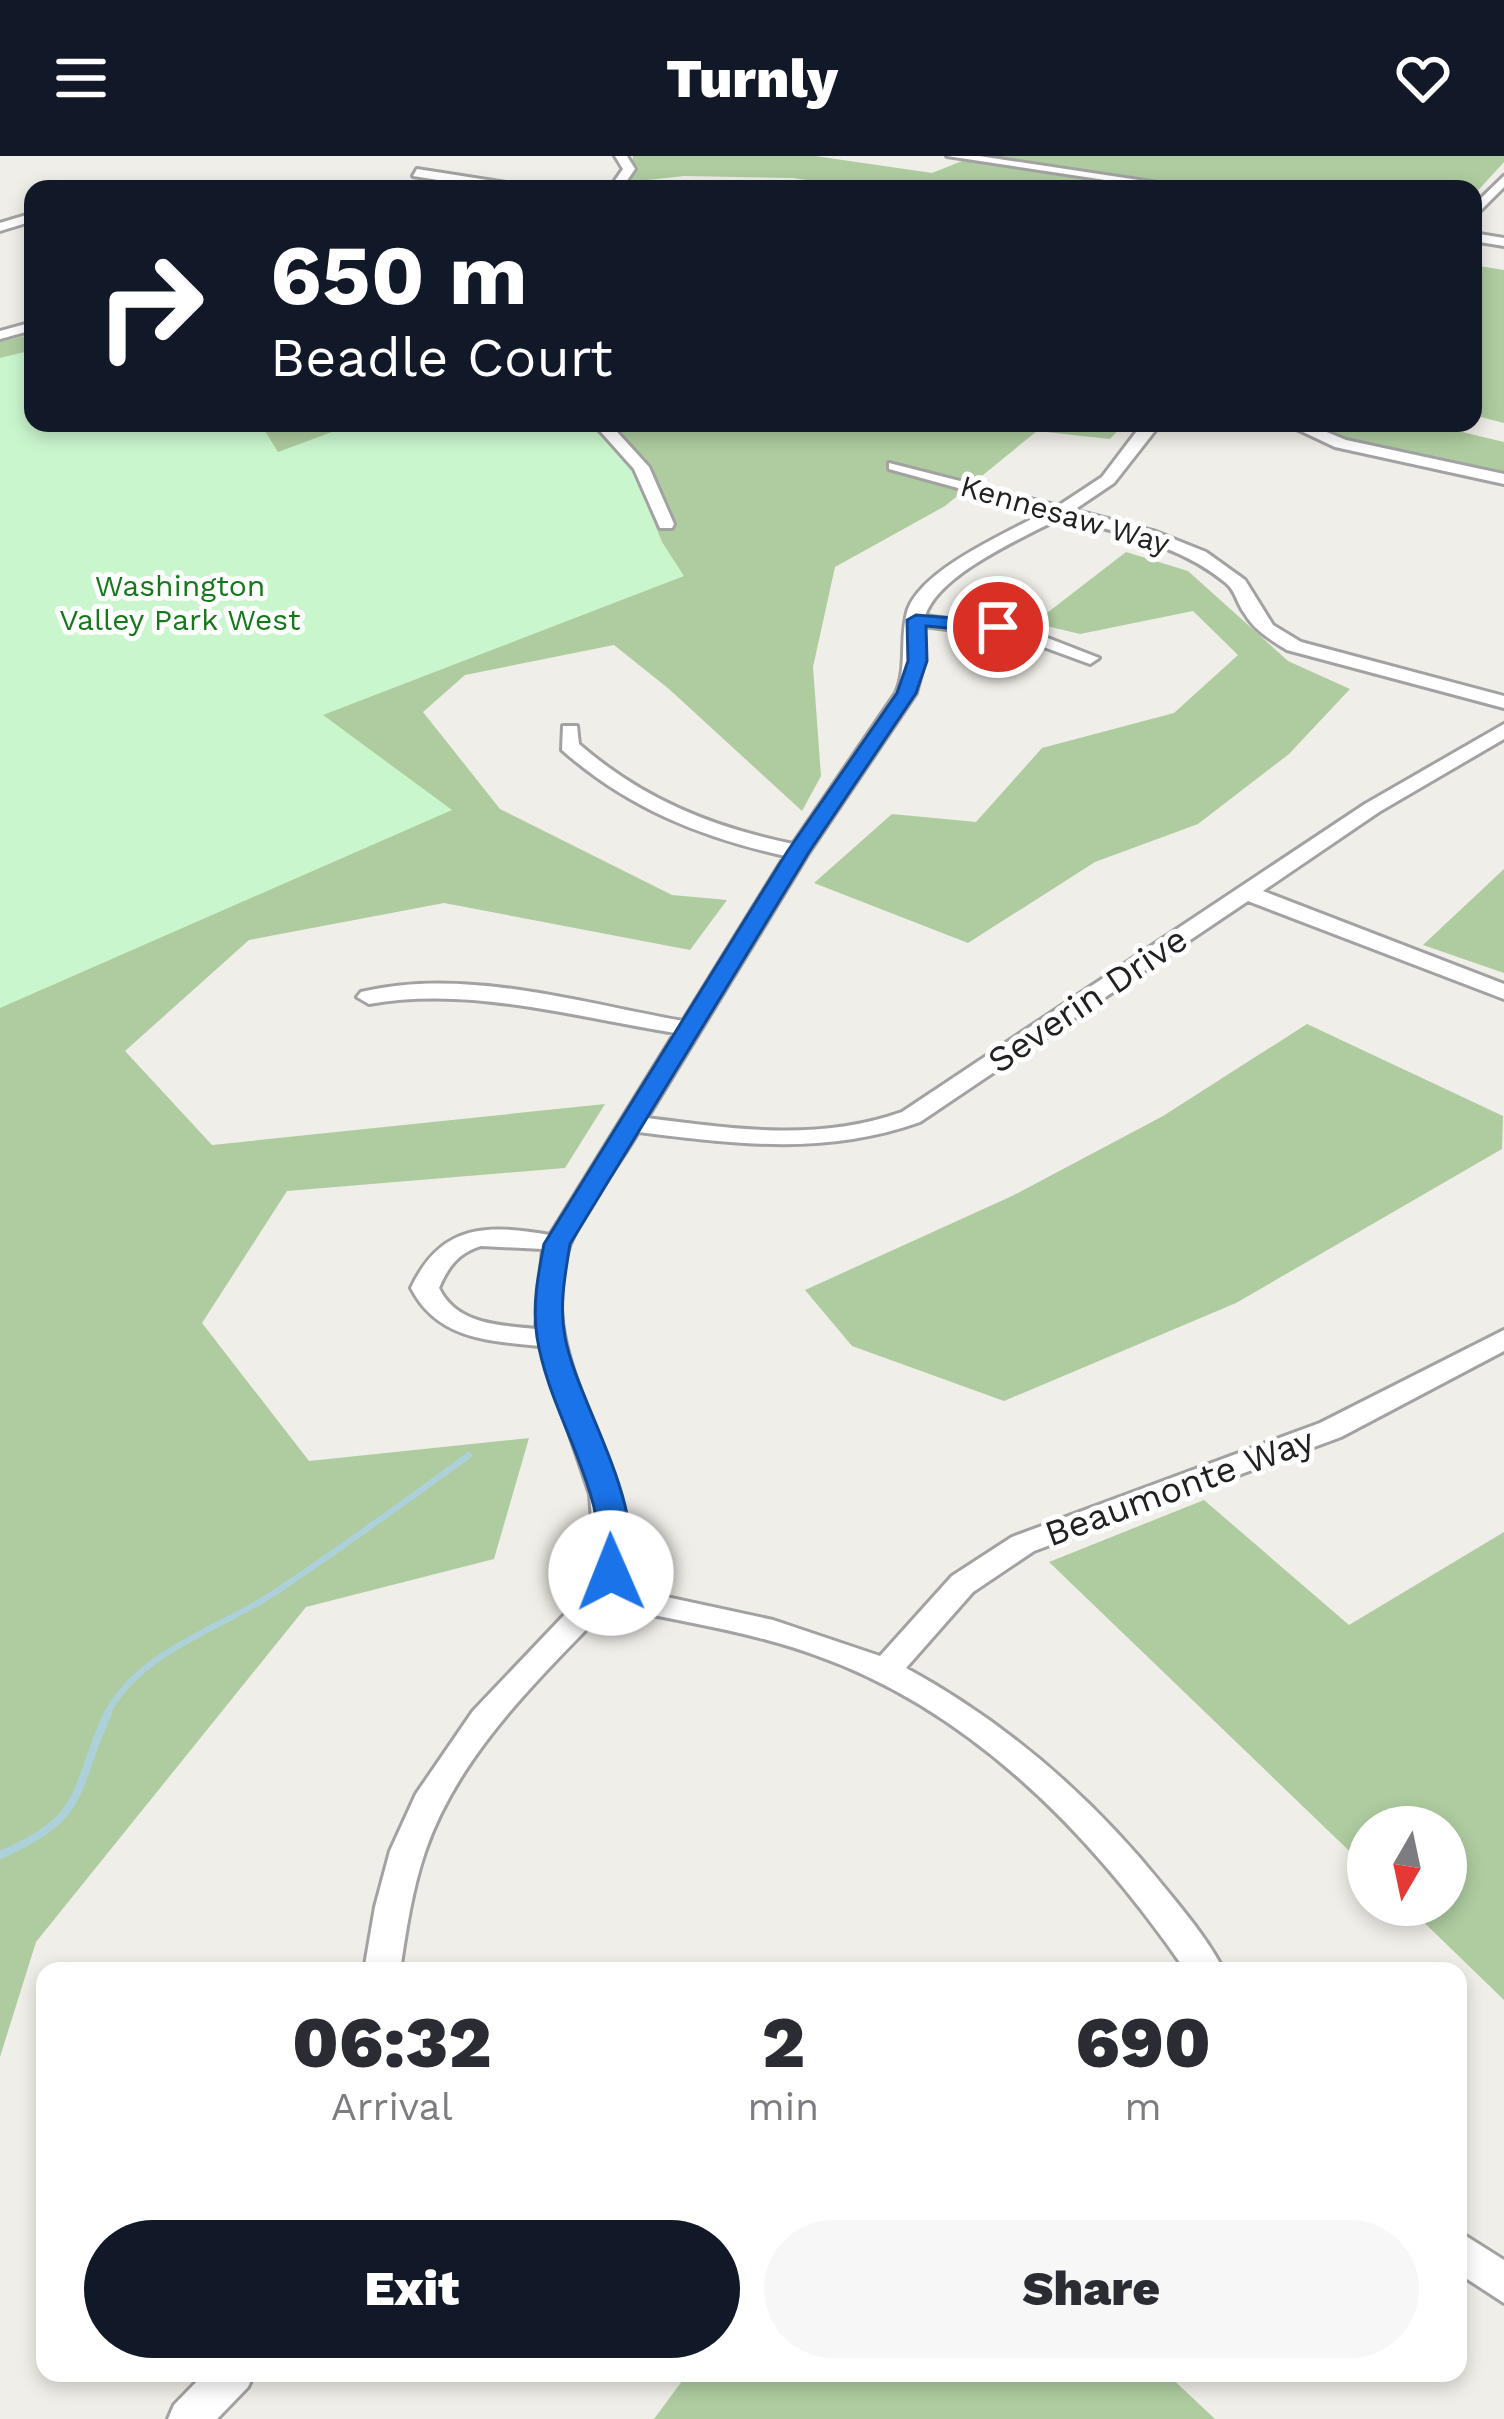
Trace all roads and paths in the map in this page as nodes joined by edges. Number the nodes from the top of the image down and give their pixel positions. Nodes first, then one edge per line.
1 (953, 156) edge
2 (417, 173) dead end
3 (462, 180) edge
4 (1127, 180) edge
5 (1504, 180) edge
6 (1482, 204) edge
7 (609, 432) edge
8 (1143, 432) edge
9 (1314, 432) edge
10 (895, 466) dead end
11 (1504, 478) edge
12 (1060, 512) junction
13 (666, 524) dead end
14 (916, 620) junction
15 (1090, 658) dead end
16 (1504, 702) edge
17 (570, 730) dead end
18 (1504, 730) edge
19 (798, 852) junction
20 (1246, 892) junction
21 (1504, 992) edge
22 (370, 997) dead end
23 (690, 1030) junction
24 (630, 1124) junction
25 (557, 1244) junction
26 (551, 1339) junction
27 (1504, 1340) edge
28 (603, 1594) junction
29 (885, 1672) junction
30 (383, 1962) edge
31 (1200, 1962) edge
32 (1467, 2255) edge
33 (1504, 2284) edge
34 (224, 2382) edge
35 (189, 2419) edge

1 - 4 street
2 - 3 street
5 - 6 street
7 - 13 street
8 - 12 street
9 - 11 street
10 - 12 street, Kennesaw Way
12 - 14 street
12 - 16 street, Kennesaw Way
14 - 15 street
14 - 19 street
17 - 19 street
18 - 20 street, Severin Drive
19 - 23 street
20 - 21 street
20 - 24 street, Severin Drive
22 - 23 street
23 - 24 street
24 - 25 street
25 - 26 street
25 - 26 street
26 - 28 street
27 - 29 street, Beaumonte Way
28 - 29 street
28 - 30 street
29 - 31 street
32 - 33 street
34 - 35 street

